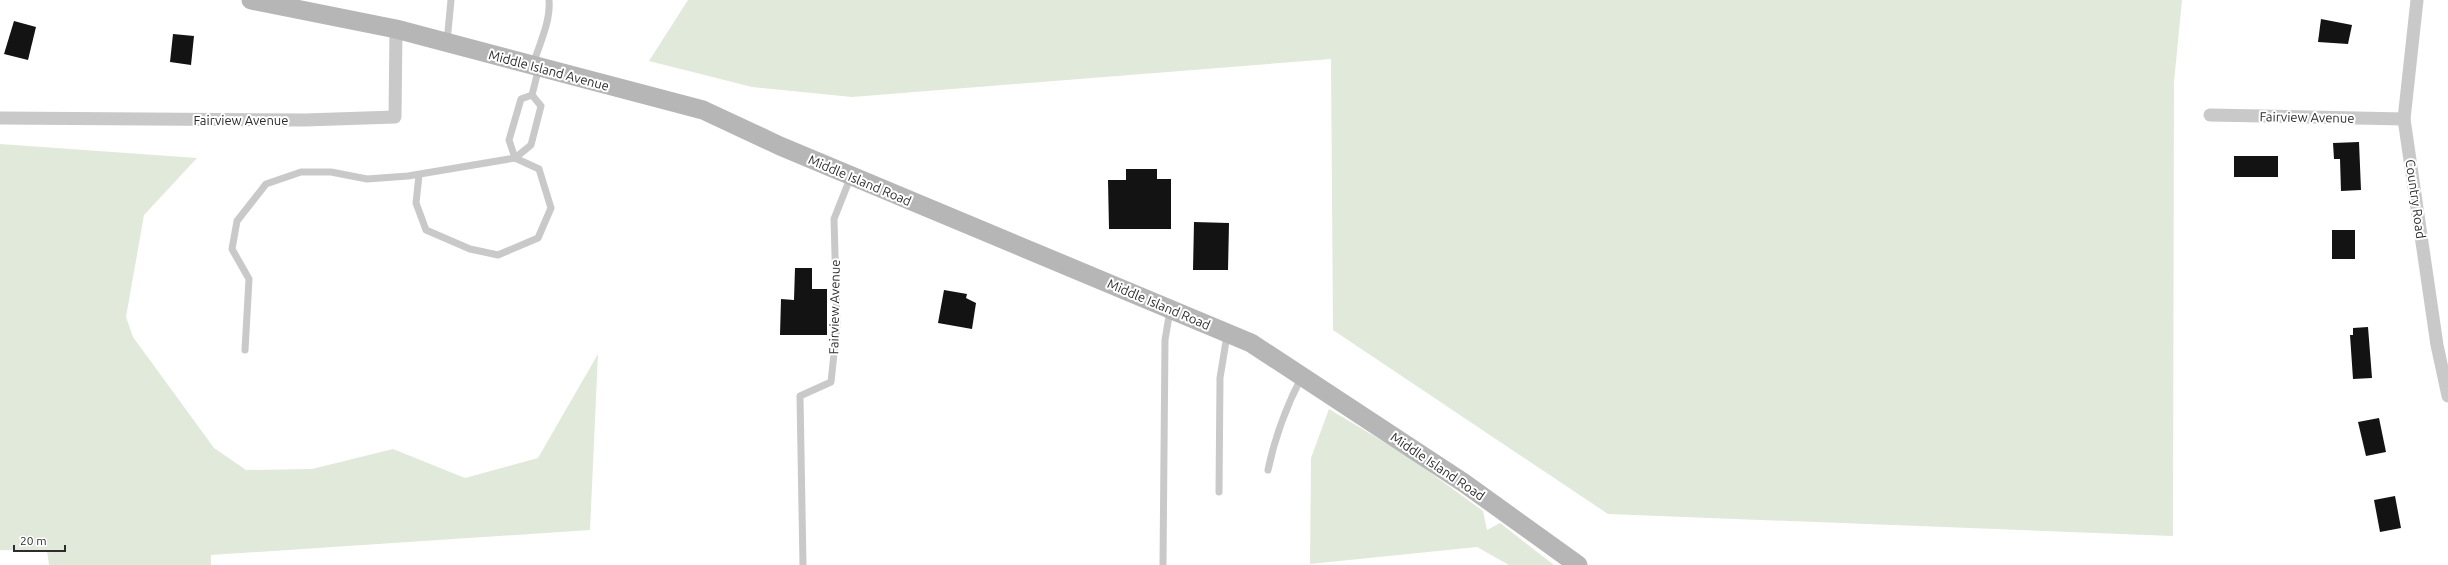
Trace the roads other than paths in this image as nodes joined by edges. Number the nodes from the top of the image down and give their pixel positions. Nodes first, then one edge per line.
1 (251, 0) edge
2 (452, 0) edge
3 (549, 0) edge
4 (2417, 0) edge
5 (396, 29) junction
6 (446, 42) junction
7 (536, 66) junction
8 (532, 95) junction
9 (703, 110) joint
10 (2210, 115) dead end
11 (0, 118) edge
12 (2404, 119) junction
13 (515, 158) junction
14 (419, 174) junction
15 (851, 176) junction
16 (1170, 309) junction
17 (1228, 333) junction
18 (245, 350) dead end
19 (1302, 376) junction
20 (2448, 396) edge
21 (1268, 470) dead end
22 (1219, 492) dead end
23 (803, 565) edge
24 (1163, 565) edge
25 (1578, 565) edge

1 - 5 street
2 - 6 lane
3 - 7 lane
4 - 12 street, Country Road
5 - 6 street, Middle Island Avenue
5 - 11 street, Fairview Avenue
6 - 7 street, Middle Island Avenue
7 - 8 lane
7 - 9 street, Middle Island Avenue
8 - 13 lane
8 - 13 lane
9 - 15 street, Middle Island Road
10 - 12 street, Fairview Avenue
12 - 20 street, Country Road
13 - 14 lane
13 - 14 lane
14 - 18 lane
15 - 16 street, Middle Island Road
15 - 23 lane, Fairview Avenue
16 - 17 street, Middle Island Road
16 - 24 lane
17 - 19 street, Middle Island Road
17 - 22 lane
19 - 21 lane
19 - 25 street, Middle Island Road

